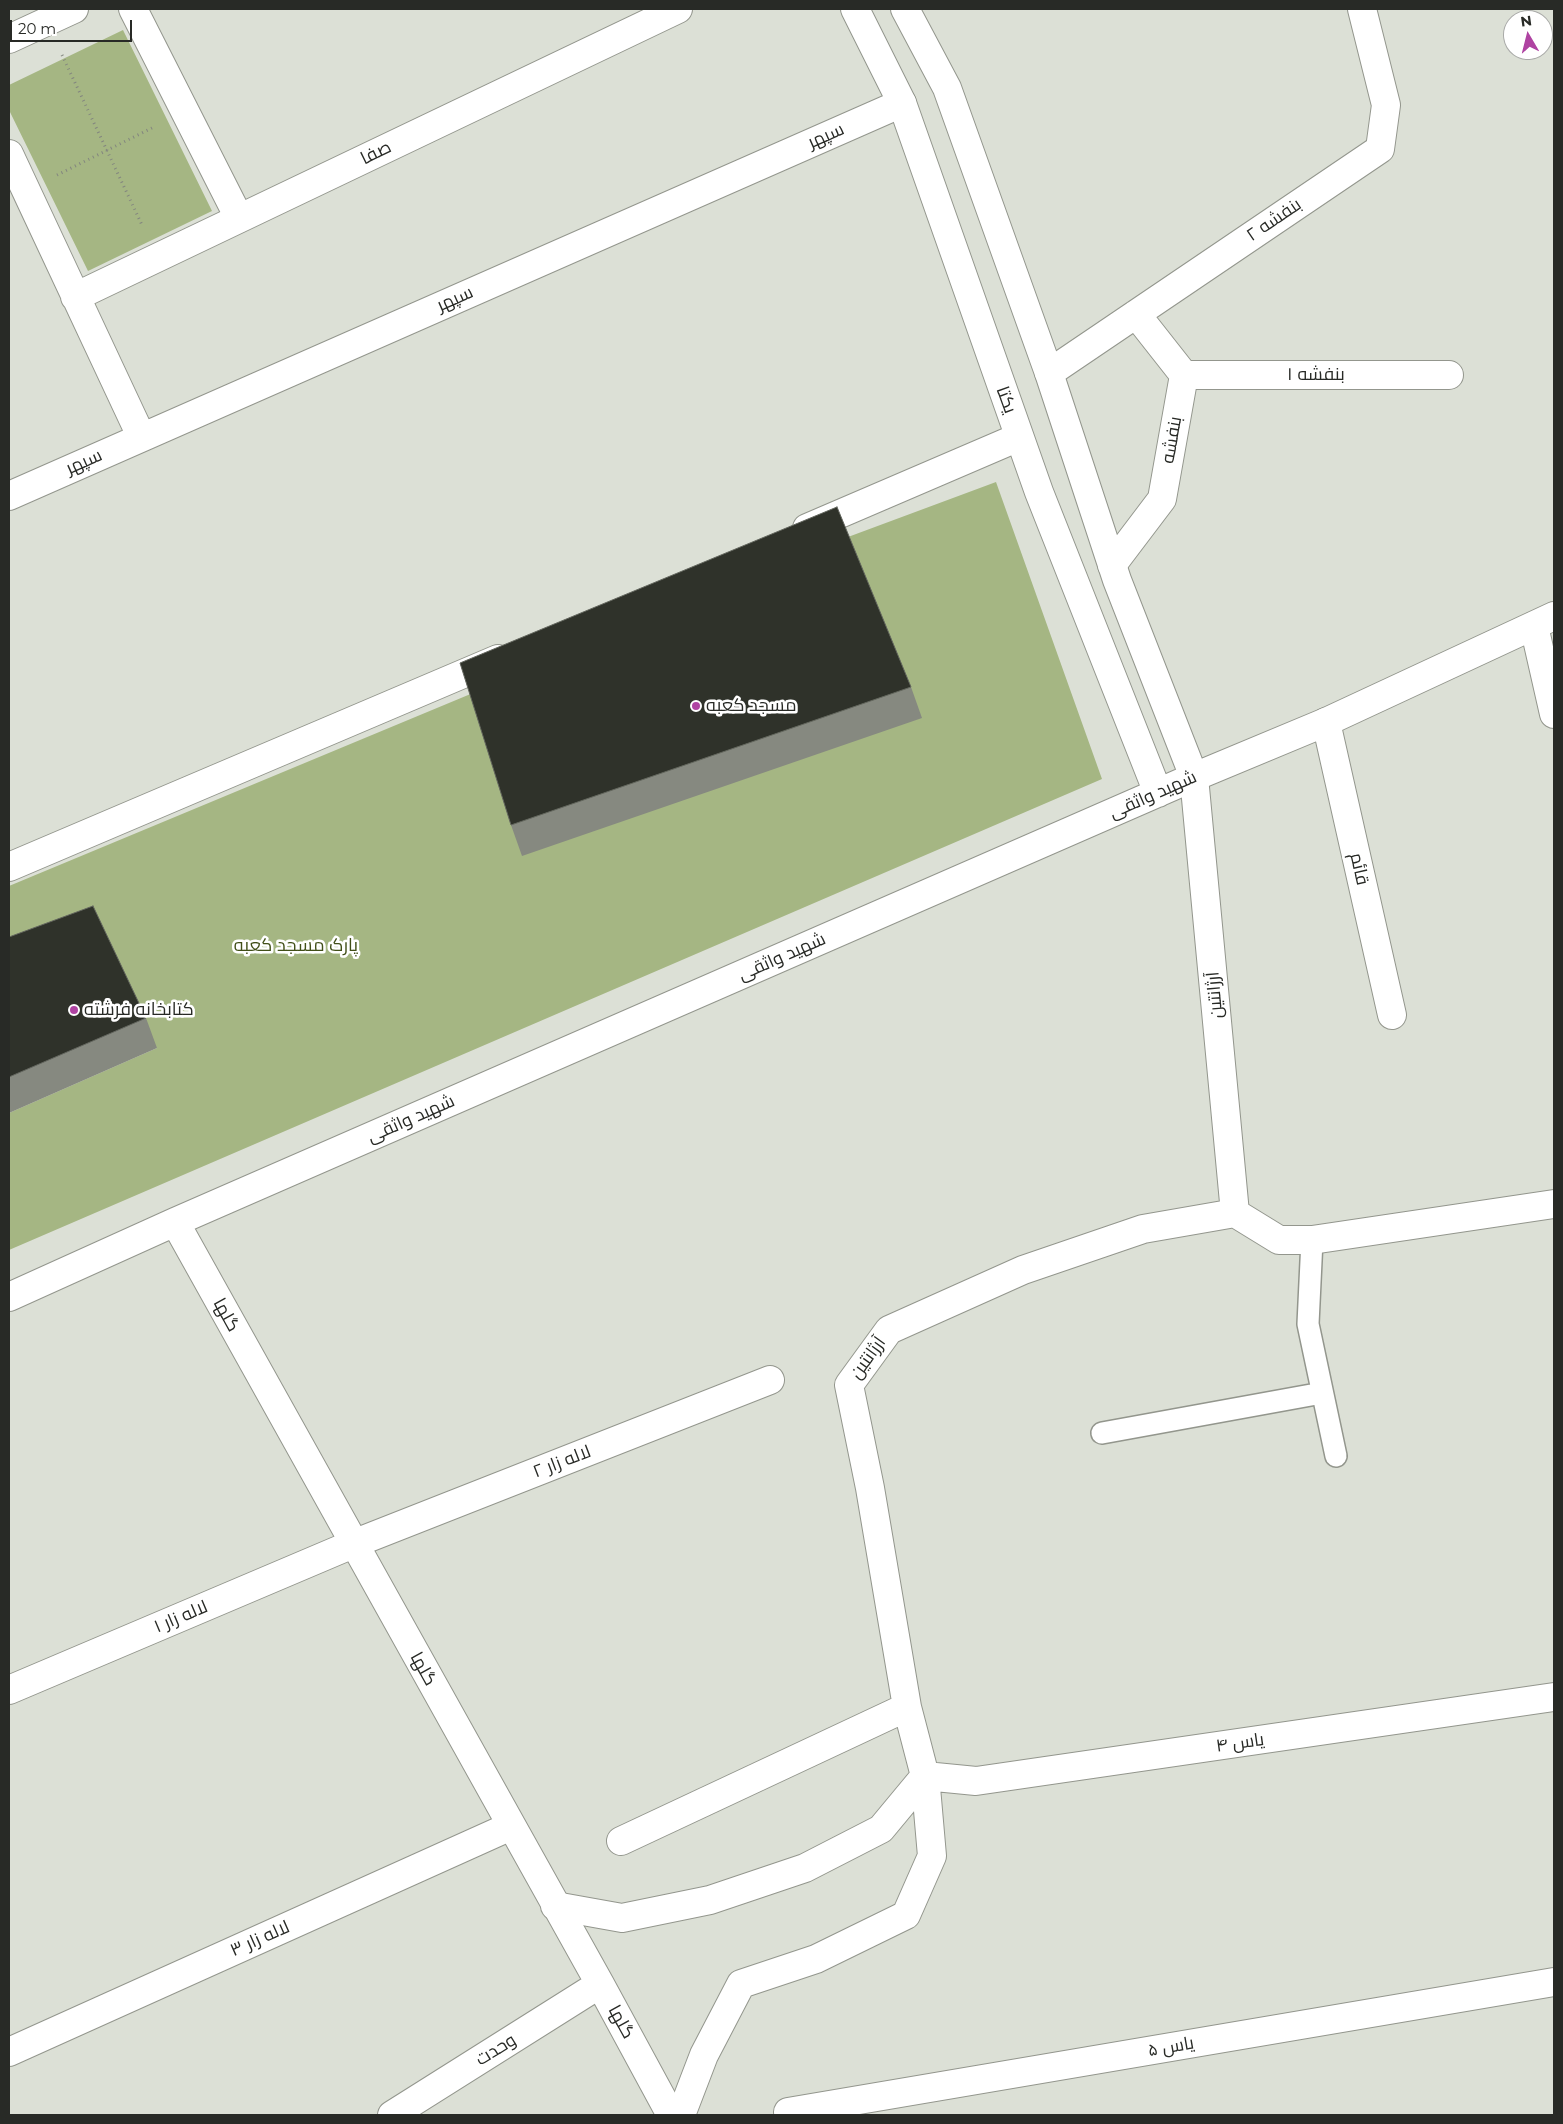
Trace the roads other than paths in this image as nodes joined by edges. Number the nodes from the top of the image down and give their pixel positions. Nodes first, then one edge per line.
1 (74, 9) edge
2 (133, 9) edge
3 (678, 9) edge
4 (855, 9) edge
5 (1362, 9) edge
6 (909, 10) edge
7 (9, 39) edge
8 (902, 103) junction
9 (9, 154) edge
10 (239, 218) junction
11 (75, 297) junction
12 (1136, 314) junction
13 (1049, 374) junction
14 (1184, 375) junction
15 (1449, 375) dead end
16 (141, 436) junction
17 (1019, 438) junction
18 (9, 496) edge
19 (783, 538) edge
20 (1115, 572) junction
21 (1079, 595) junction
22 (1544, 621) edge
23 (519, 650) edge
24 (1554, 714) edge
25 (1326, 722) junction
26 (1194, 776) junction
27 (1158, 793) junction
28 (9, 867) edge
29 (1392, 1015) dead end
30 (1554, 1204) edge
31 (1235, 1214) junction
32 (175, 1222) junction
33 (1312, 1240) junction
34 (9, 1297) edge
35 (770, 1380) dead end
36 (1322, 1393) junction
37 (1102, 1433) dead end
38 (1336, 1456) dead end
39 (353, 1544) junction
40 (9, 1690) edge
41 (1554, 1697) edge
42 (906, 1707) junction
43 (926, 1776) junction
44 (511, 1826) junction
45 (621, 1841) dead end
46 (556, 1906) junction
47 (1554, 1982) edge
48 (600, 1984) junction
49 (9, 2052) edge
50 (788, 2112) dead end
51 (392, 2115) edge
52 (671, 2115) edge
53 (681, 2115) edge

1 - 7 street
2 - 10 street
3 - 10 street, صفا
4 - 8 street, یکتا
5 - 12 street, بنفشه ۲
6 - 13 street
8 - 16 street, سپهر
8 - 17 street, یکتا
9 - 11 street
10 - 11 street, صفا
11 - 16 street
12 - 13 street, بنفشه ۲
12 - 14 street
13 - 20 street
14 - 15 street, بنفشه ۱
14 - 20 street, بنفشه
16 - 18 street, سپهر
17 - 19 street
17 - 21 street, یکتا
20 - 21 street
20 - 26 street
21 - 27 street, یکتا
22 - 24 street
22 - 25 street, شهید واثقی
23 - 28 street
25 - 26 street, شهید واثقی
25 - 29 street, قائم
26 - 27 street, شهید واثقی
26 - 31 street, آرژانتین
27 - 32 street, شهید واثقی
30 - 33 street
31 - 33 street
31 - 42 street, آرژانتین
32 - 34 street, شهید واثقی
32 - 39 street, گلها
33 - 36 lane
35 - 39 street, لاله زار ۲
36 - 37 lane
36 - 38 lane
39 - 40 street, لاله زار ۱
39 - 44 street, گلها
41 - 43 street, یاس ۴
42 - 43 street, آرژانتین
42 - 45 street
43 - 46 street
43 - 53 street, آرژانتین
44 - 46 street, گلها
44 - 49 street, لاله زار ۳
46 - 48 street, گلها
47 - 50 street, یاس ۵
48 - 51 street, وحدت
48 - 52 street, گلها

